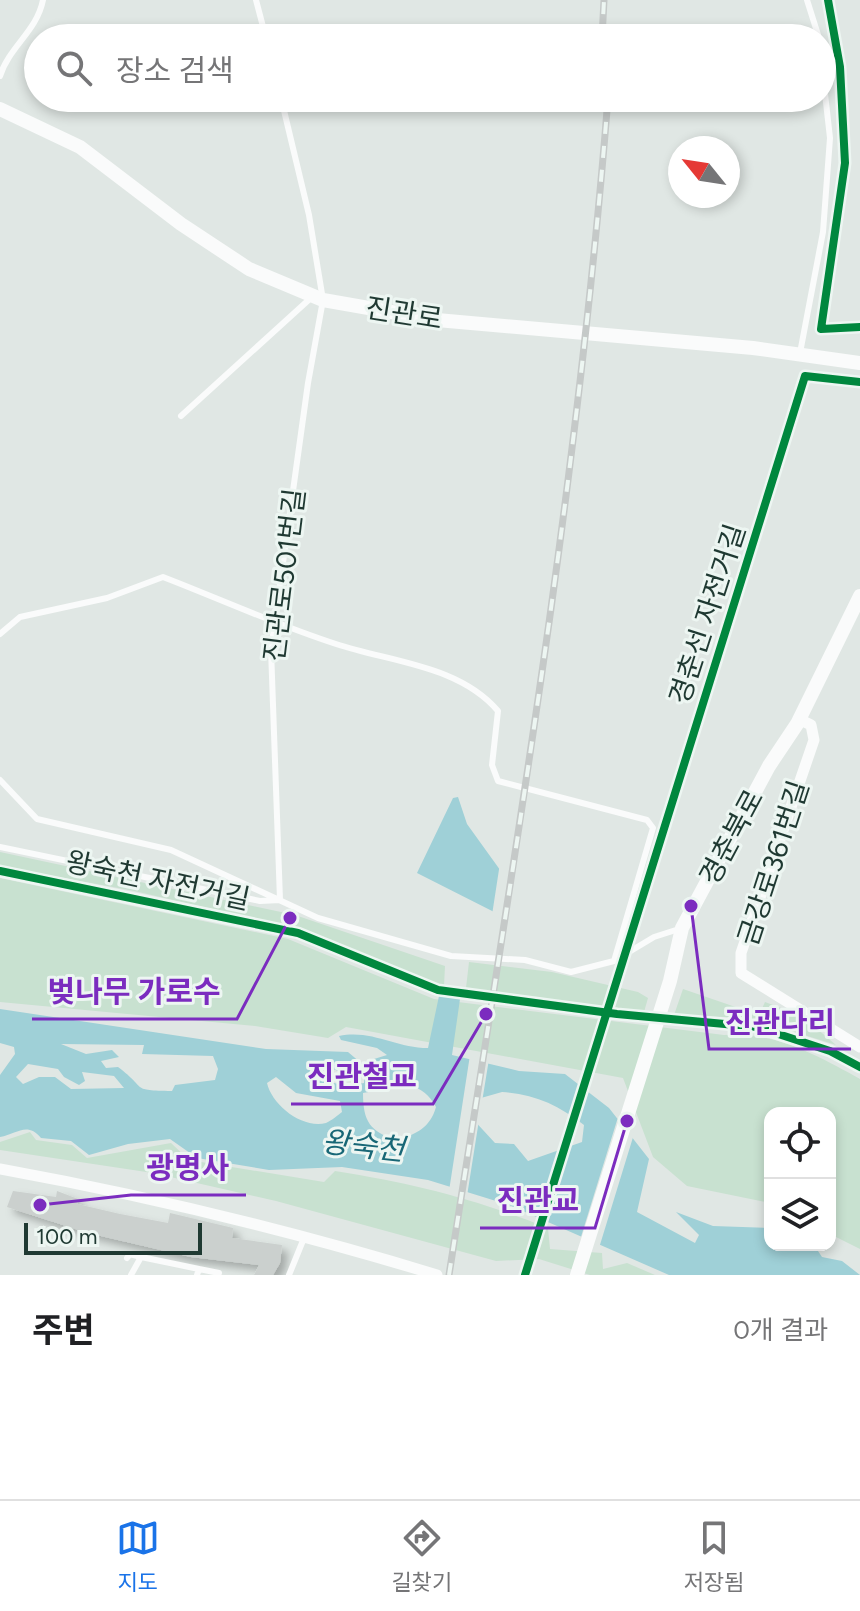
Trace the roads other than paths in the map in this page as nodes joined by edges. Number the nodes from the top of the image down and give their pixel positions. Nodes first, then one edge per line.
1 (43, 0) edge
2 (256, 0) edge
3 (807, 0) edge
4 (35, 24) edge
5 (262, 24) edge
6 (815, 24) edge
7 (24, 38) edge
8 (0, 76) edge
9 (0, 109) edge
10 (284, 112) edge
11 (827, 112) edge
12 (318, 298) junction
13 (800, 353) junction
14 (858, 363) edge
15 (181, 416) dead end
16 (860, 596) edge
17 (275, 621) junction
18 (0, 634) edge
19 (799, 719) junction
20 (0, 780) edge
21 (0, 847) edge
22 (280, 900) junction
23 (682, 928) junction
24 (614, 961) junction
25 (860, 1047) edge
26 (4, 1171) edge
27 (305, 1235) junction
28 (141, 1257) junction
29 (127, 1258) dead end
30 (198, 1272) edge
31 (219, 1273) dead end
32 (577, 1274) edge
33 (131, 1275) edge
34 (289, 1275) edge
35 (437, 1275) edge

1 - 4 lane
2 - 5 lane
3 - 6 lane
7 - 8 lane
9 - 12 street, 진관로
10 - 12 lane, 진관로501번길
11 - 13 lane
12 - 13 street, 진관로
12 - 15 lane
12 - 17 lane, 진관로501번길
13 - 14 street, 진관로
16 - 19 street, 경춘북로
17 - 18 lane
17 - 22 lane, 진관로501번길
17 - 24 lane
19 - 23 street, 경춘북로
19 - 25 street, 금강로361번길
20 - 22 lane
21 - 22 lane
22 - 24 lane
23 - 24 lane
23 - 32 street, 경춘북로
26 - 27 street
27 - 34 lane
27 - 35 street
28 - 29 lane
28 - 30 lane
28 - 33 lane
30 - 31 lane

